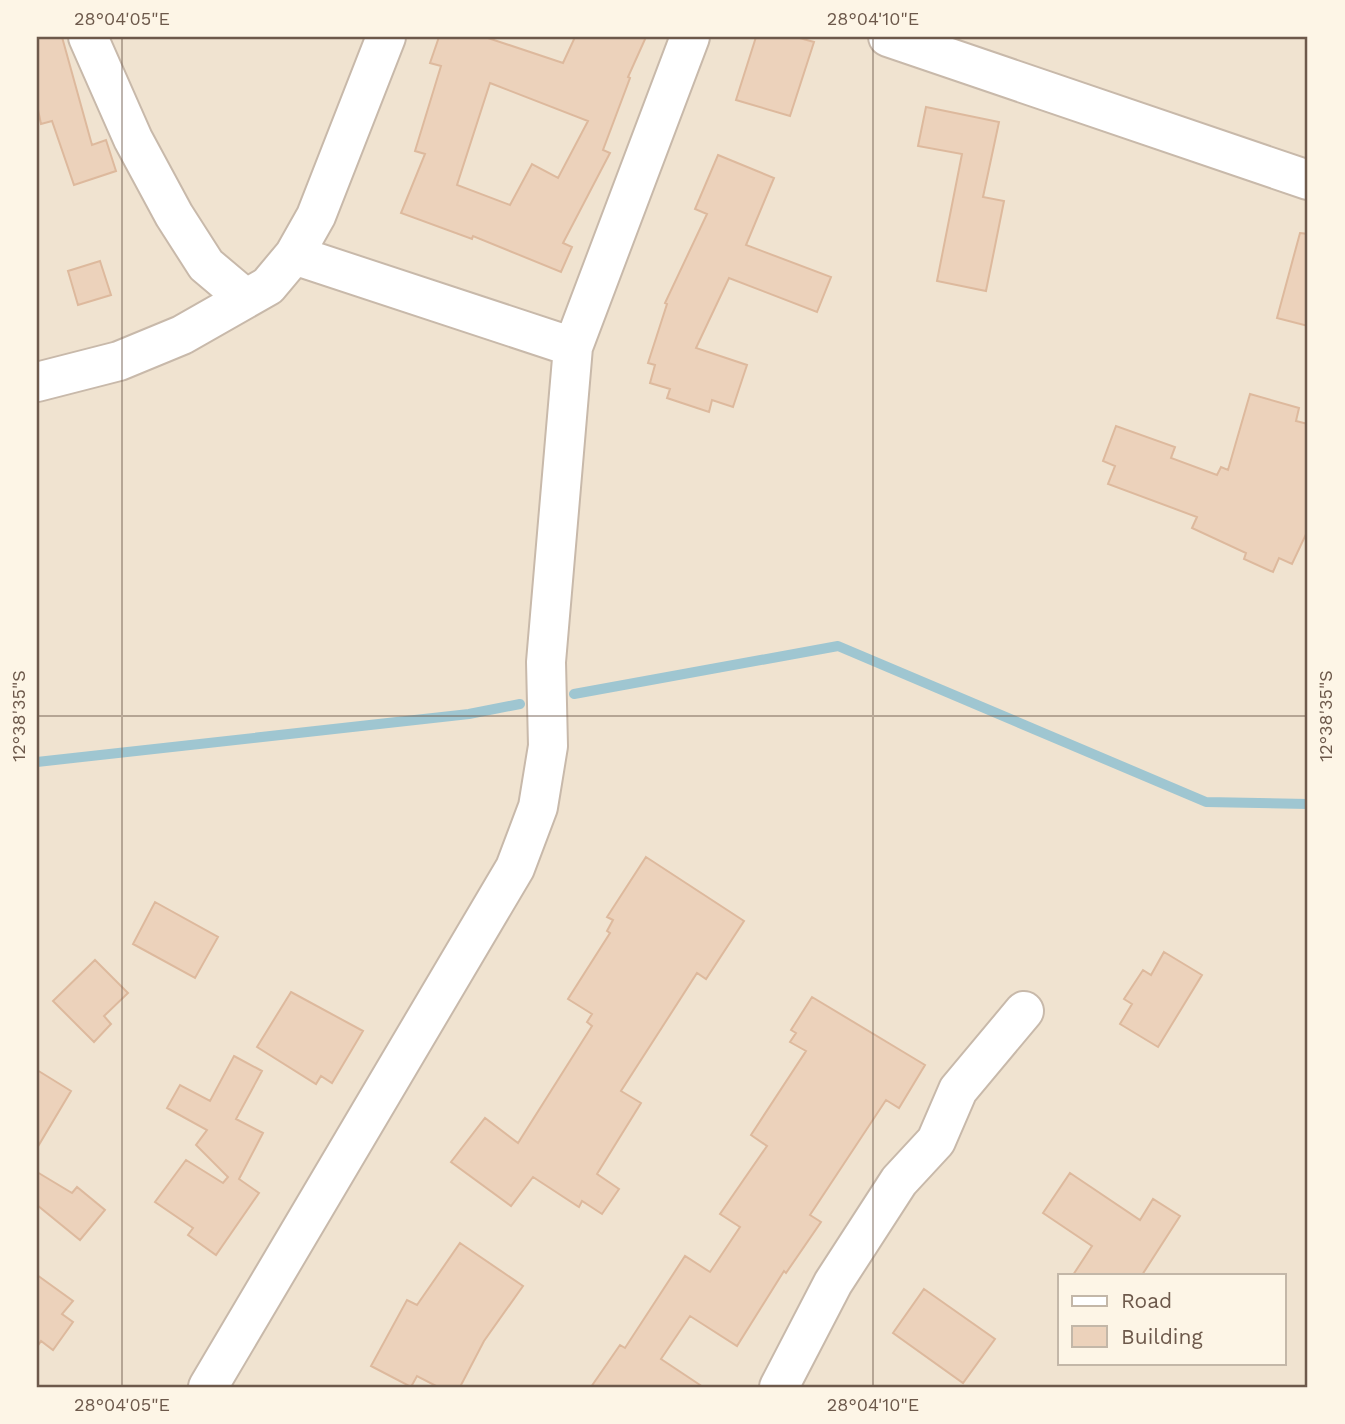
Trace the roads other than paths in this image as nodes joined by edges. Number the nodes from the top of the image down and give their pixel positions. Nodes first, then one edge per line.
1 (88, 37) edge
2 (386, 37) edge
3 (690, 37) edge
4 (888, 37) edge
5 (1308, 180) edge
6 (294, 255) junction
7 (244, 297) junction
8 (573, 347) junction
9 (37, 382) edge
10 (1024, 1011) dead end
11 (208, 1387) edge
12 (779, 1387) edge

1 - 7 street
2 - 6 street
3 - 8 street
4 - 5 street
6 - 7 street
6 - 8 street
7 - 9 street
8 - 11 street
10 - 12 street

